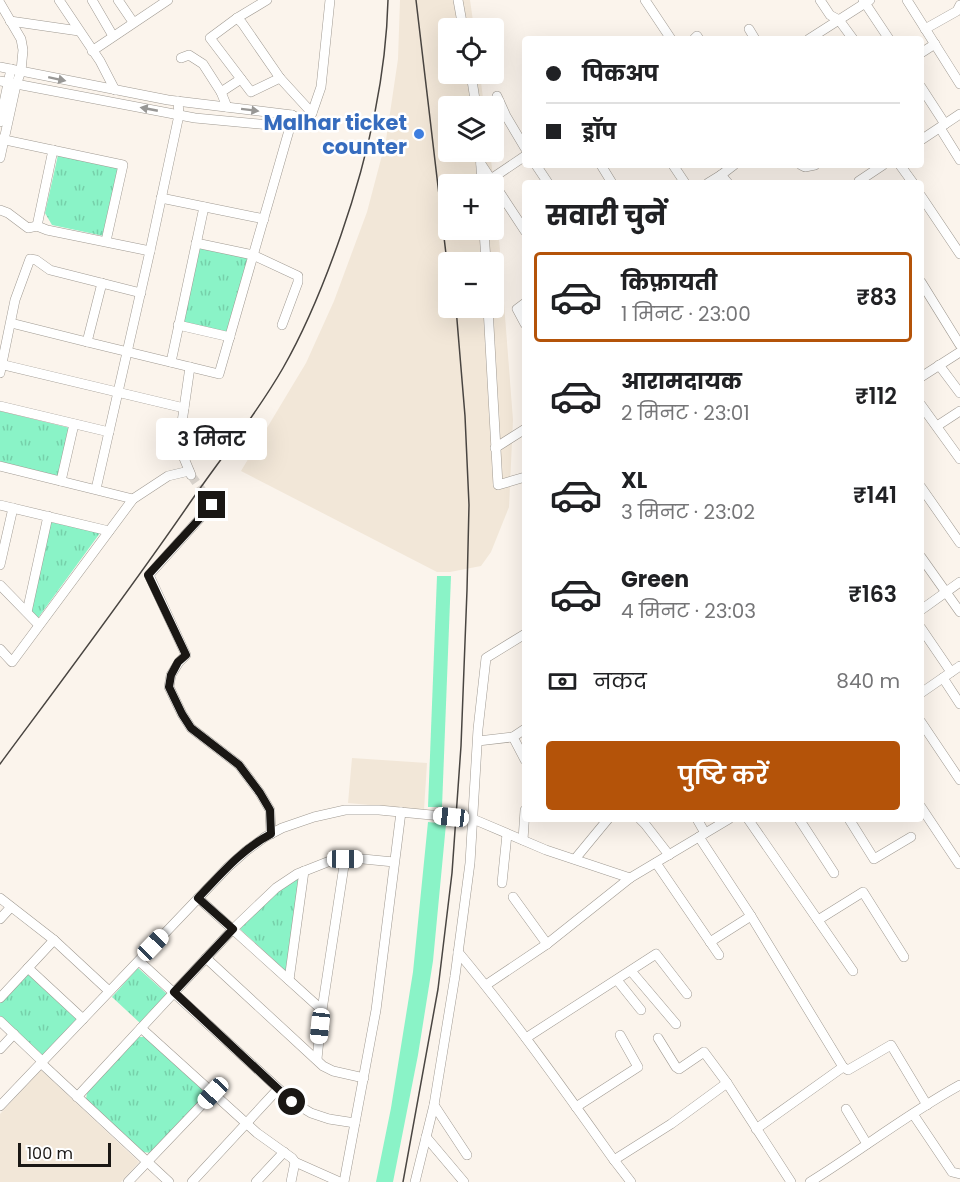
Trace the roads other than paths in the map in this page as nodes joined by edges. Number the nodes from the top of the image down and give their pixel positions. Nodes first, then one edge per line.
1 (59, 0) edge
2 (92, 0) edge
3 (118, 0) edge
4 (168, 0) edge
5 (267, 0) edge
6 (330, 0) edge
7 (645, 0) edge
8 (820, 0) edge
9 (907, 0) edge
10 (460, 1) edge
11 (866, 1) edge
12 (959, 2) edge
13 (0, 3) edge
14 (237, 18) junction
15 (462, 18) edge
16 (839, 20) junction
17 (10, 21) junction
18 (133, 22) junction
19 (749, 29) dead end
20 (925, 29) junction
21 (79, 31) junction
22 (113, 36) junction
23 (669, 36) edge
24 (753, 36) edge
25 (814, 36) edge
26 (851, 36) edge
27 (887, 36) edge
28 (935, 44) junction
29 (92, 51) junction
30 (924, 51) edge
31 (181, 57) dead end
32 (0, 67) edge
33 (16, 70) junction
34 (280, 78) junction
35 (241, 79) junction
36 (8, 83) edge
37 (960, 84) edge
38 (116, 90) junction
39 (221, 92) junction
40 (924, 93) edge
41 (178, 101) junction
42 (223, 107) junction
43 (504, 112) edge
44 (312, 113) junction
45 (960, 114) edge
46 (179, 115) junction
47 (292, 115) junction
48 (217, 120) junction
49 (302, 120) junction
50 (0, 123) edge
51 (942, 126) junction
52 (290, 127) junction
53 (924, 136) edge
54 (2, 139) edge
55 (522, 143) edge
56 (53, 150) junction
57 (0, 158) edge
58 (522, 158) edge
59 (960, 160) edge
60 (481, 164) joint
61 (729, 168) edge
62 (878, 168) edge
63 (482, 174) edge
64 (488, 174) edge
65 (498, 174) edge
66 (721, 175) junction
67 (713, 180) edge
68 (725, 180) edge
69 (860, 180) edge
70 (161, 198) junction
71 (504, 199) edge
72 (924, 200) edge
73 (204, 207) junction
74 (0, 210) edge
75 (264, 219) junction
76 (37, 226) junction
77 (522, 226) edge
78 (106, 241) junction
79 (196, 243) junction
80 (150, 251) junction
81 (960, 254) edge
82 (254, 255) junction
83 (102, 283) junction
84 (924, 287) edge
85 (141, 293) junction
86 (522, 305) edge
87 (488, 318) edge
88 (522, 318) edge
89 (11, 322) junction
90 (282, 325) dead end
91 (178, 326) junction
92 (230, 337) junction
93 (87, 342) junction
94 (960, 345) edge
95 (128, 351) junction
96 (960, 352) edge
97 (171, 362) junction
98 (939, 365) junction
99 (1, 367) edge
100 (190, 367) junction
101 (924, 375) edge
102 (118, 392) junction
103 (960, 393) edge
104 (0, 406) edge
105 (184, 408) junction
106 (924, 409) edge
107 (960, 411) edge
108 (74, 424) junction
109 (937, 426) junction
110 (522, 431) edge
111 (109, 432) junction
112 (495, 448) junction
113 (960, 459) edge
114 (0, 466) edge
115 (522, 478) edge
116 (61, 481) junction
117 (96, 489) junction
118 (924, 491) edge
119 (133, 499) junction
120 (0, 505) edge
121 (212, 505) dead end
122 (13, 508) junction
123 (48, 516) junction
124 (109, 531) junction
125 (3, 536) edge
126 (960, 543) edge
127 (924, 561) edge
128 (0, 566) edge
129 (960, 582) edge
130 (0, 585) edge
131 (946, 592) junction
132 (924, 608) edge
133 (27, 612) junction
134 (960, 612) edge
135 (39, 625) junction
136 (924, 633) edge
137 (522, 636) edge
138 (0, 650) edge
139 (960, 666) edge
140 (947, 675) junction
141 (924, 691) edge
142 (960, 704) edge
143 (924, 726) edge
144 (522, 731) edge
145 (513, 737) junction
146 (478, 741) junction
147 (522, 754) edge
148 (960, 780) edge
149 (400, 812) junction
150 (924, 812) edge
151 (473, 819) junction
152 (524, 822) edge
153 (606, 822) edge
154 (643, 822) edge
155 (699, 822) edge
156 (724, 822) edge
157 (750, 822) edge
158 (801, 822) edge
159 (851, 822) edge
160 (271, 834) junction
161 (507, 834) junction
162 (702, 835) junction
163 (911, 837) dead end
164 (523, 840) junction
165 (669, 855) junction
166 (345, 859) junction
167 (575, 859) junction
168 (394, 862) junction
169 (656, 863) junction
170 (960, 864) edge
171 (304, 871) junction
172 (834, 873) dead end
173 (630, 878) junction
174 (502, 883) dead end
175 (513, 897) dead end
176 (0, 898) edge
177 (198, 898) junction
178 (11, 907) junction
179 (752, 916) junction
180 (0, 919) edge
181 (818, 920) junction
182 (233, 929) junction
183 (54, 940) junction
184 (710, 942) junction
185 (547, 944) junction
186 (458, 952) junction
187 (719, 955) dead end
188 (904, 957) dead end
189 (206, 958) junction
190 (139, 960) junction
191 (28, 968) junction
192 (631, 971) junction
193 (853, 971) dead end
194 (289, 980) junction
195 (616, 980) junction
196 (486, 985) junction
197 (109, 992) junction
198 (174, 992) junction
199 (687, 994) dead end
200 (0, 998) edge
201 (322, 1010) junction
202 (641, 1010) dead end
203 (83, 1019) junction
204 (0, 1021) edge
205 (676, 1024) dead end
206 (141, 1028) junction
207 (14, 1034) junction
208 (620, 1035) dead end
209 (526, 1038) junction
210 (658, 1038) dead end
211 (0, 1049) edge
212 (316, 1059) junction
213 (41, 1062) junction
214 (843, 1067) junction
215 (364, 1078) junction
216 (727, 1083) junction
217 (960, 1085) edge
218 (278, 1089) junction
219 (213, 1093) junction
220 (76, 1097) junction
221 (434, 1105) junction
222 (927, 1105) junction
223 (0, 1106) edge
224 (576, 1107) junction
225 (846, 1109) dead end
226 (913, 1114) junction
227 (246, 1123) junction
228 (355, 1123) junction
229 (756, 1129) junction
230 (426, 1137) junction
231 (867, 1144) junction
232 (284, 1152) junction
233 (467, 1155) dead end
234 (614, 1160) junction
235 (147, 1162) junction
236 (295, 1162) junction
237 (960, 1174) edge
238 (128, 1182) edge
239 (169, 1182) edge
240 (192, 1182) edge
241 (256, 1182) edge
242 (291, 1182) edge
243 (342, 1182) edge
244 (415, 1182) edge
245 (464, 1182) edge
246 (631, 1182) edge
247 (790, 1182) edge
248 (810, 1182) edge

1 - 21 street
2 - 22 street
3 - 18 street
4 - 18 street
5 - 14 street
6 - 44 street
7 - 23 street
8 - 16 street
9 - 20 street
10 - 15 street
11 - 16 street
11 - 27 street
12 - 20 street
13 - 17 street
14 - 34 street
14 - 35 street
16 - 25 street
16 - 26 street
17 - 21 street
17 - 33 street
18 - 22 street
19 - 24 street
20 - 28 street
21 - 29 street
22 - 29 street
28 - 30 street
28 - 37 street
29 - 38 street
31 - 39 street
32 - 33 street
33 - 36 street
33 -> 38 street
34 - 35 street
34 - 44 street
35 - 39 street
46 -> 36 street
36 - 50 street
36 - 54 street
38 - 41 street
39 - 42 street
40 - 51 street
41 - 42 street
41 - 46 street
42 -> 47 street
42 - 48 street
43 - 55 street
44 - 49 street
45 - 51 street
46 - 48 street
46 - 70 street
47 - 49 street
47 - 52 street
48 - 52 street
49 - 52 street
51 - 53 street
51 - 59 street
52 - 75 street
54 - 56 street
54 - 57 street
56 - 76 street
56 - 78 street
58 - 65 street
60 - 63 street
60 - 64 street
61 - 66 street
62 - 69 street
66 - 67 street
66 - 68 street
70 - 73 street
70 - 80 street
71 - 77 street
72 - 81 street
73 - 75 street
73 - 79 street
74 - 76 street
75 - 82 street
76 - 78 street
78 - 80 street
79 - 82 street
79 - 91 street
80 - 85 street
82 - 90 street
82 - 92 street
83 - 85 street
83 - 89 street
83 - 93 street
84 - 94 street
85 - 95 street
86 - 88 street
87 - 112 street
89 - 93 street
89 - 99 street
91 - 92 street
91 - 97 street
92 - 100 street
93 - 95 street
95 - 97 street
95 - 102 street
96 - 98 street
97 - 100 street
98 - 101 street
98 - 103 street
99 - 102 street
100 - 105 street
102 - 105 street
102 - 111 street
104 - 108 street
105 - 119 street
106 - 109 street
107 - 109 street
108 - 111 street
108 - 116 street
109 - 113 street
110 - 112 street
111 - 117 street
112 - 115 street
114 - 116 street
116 - 117 street
117 - 119 street
118 - 126 street
119 - 124 street
120 - 122 street
121 - 160 street
122 - 123 street
122 - 125 street
123 - 124 street
123 - 133 street
124 - 135 street
125 - 128 street
127 - 131 street
129 - 131 street
130 - 133 street
131 - 132 street
131 - 134 street
133 - 135 street
135 - 138 street
136 - 140 street
137 - 146 street
139 - 140 street
140 - 141 street
140 - 142 street
143 - 148 street
144 - 145 street
145 - 146 street
145 - 147 street
146 - 151 street
149 - 151 street
149 - 160 street
149 - 168 street
150 - 170 street
151 - 161 street
151 - 186 street
152 - 164 street
153 - 167 street
154 - 165 street
155 - 162 street
156 - 162 street
157 - 181 street
158 - 172 street
159 - 163 street
160 - 177 street
161 - 164 street
161 - 174 street
162 - 165 street
162 - 179 street
164 - 167 street
165 - 169 street
166 - 168 street
166 - 171 street
166 - 201 street
167 - 173 street
168 - 215 street
169 - 173 street
169 - 184 street
171 - 182 street
171 - 194 street
173 - 185 street
175 - 185 street
176 - 178 street
177 - 182 street
177 - 190 street
178 - 180 street
178 - 183 street
179 - 184 street
179 - 214 street
181 - 188 street
181 - 193 street
182 - 189 street
182 - 194 street
183 - 191 street
183 - 197 street
184 - 187 street
185 - 196 street
186 - 196 street
186 - 221 street
189 - 198 street
189 - 212 street
190 - 197 street
190 - 198 street
191 - 200 street
191 - 203 street
192 - 195 street
192 - 199 street
192 - 205 street
194 - 201 street
195 - 202 street
195 - 209 street
196 - 209 street
197 - 203 street
198 - 206 street
198 - 218 street
201 - 212 street
203 - 213 street
204 - 207 street
206 - 219 street
206 - 220 street
207 - 211 street
207 - 213 street
208 - 224 street
209 - 224 street
210 - 216 street
212 - 215 street
213 - 220 street
213 - 223 street
214 - 222 street
214 - 229 street
215 - 228 street
216 - 229 street
216 - 234 street
217 - 222 street
218 - 227 street
218 - 228 street
219 - 227 street
219 - 235 street
220 - 235 street
221 - 230 street
221 - 233 street
222 - 226 street
224 - 234 street
225 - 231 street
226 - 231 street
226 - 237 street
227 - 232 street
227 - 240 street
228 - 243 street
229 - 247 street
230 - 244 street
230 - 245 street
231 - 248 street
232 - 236 street
232 - 241 street
234 - 246 street
235 - 238 street
235 - 239 street
236 - 242 street
236 - 243 street

